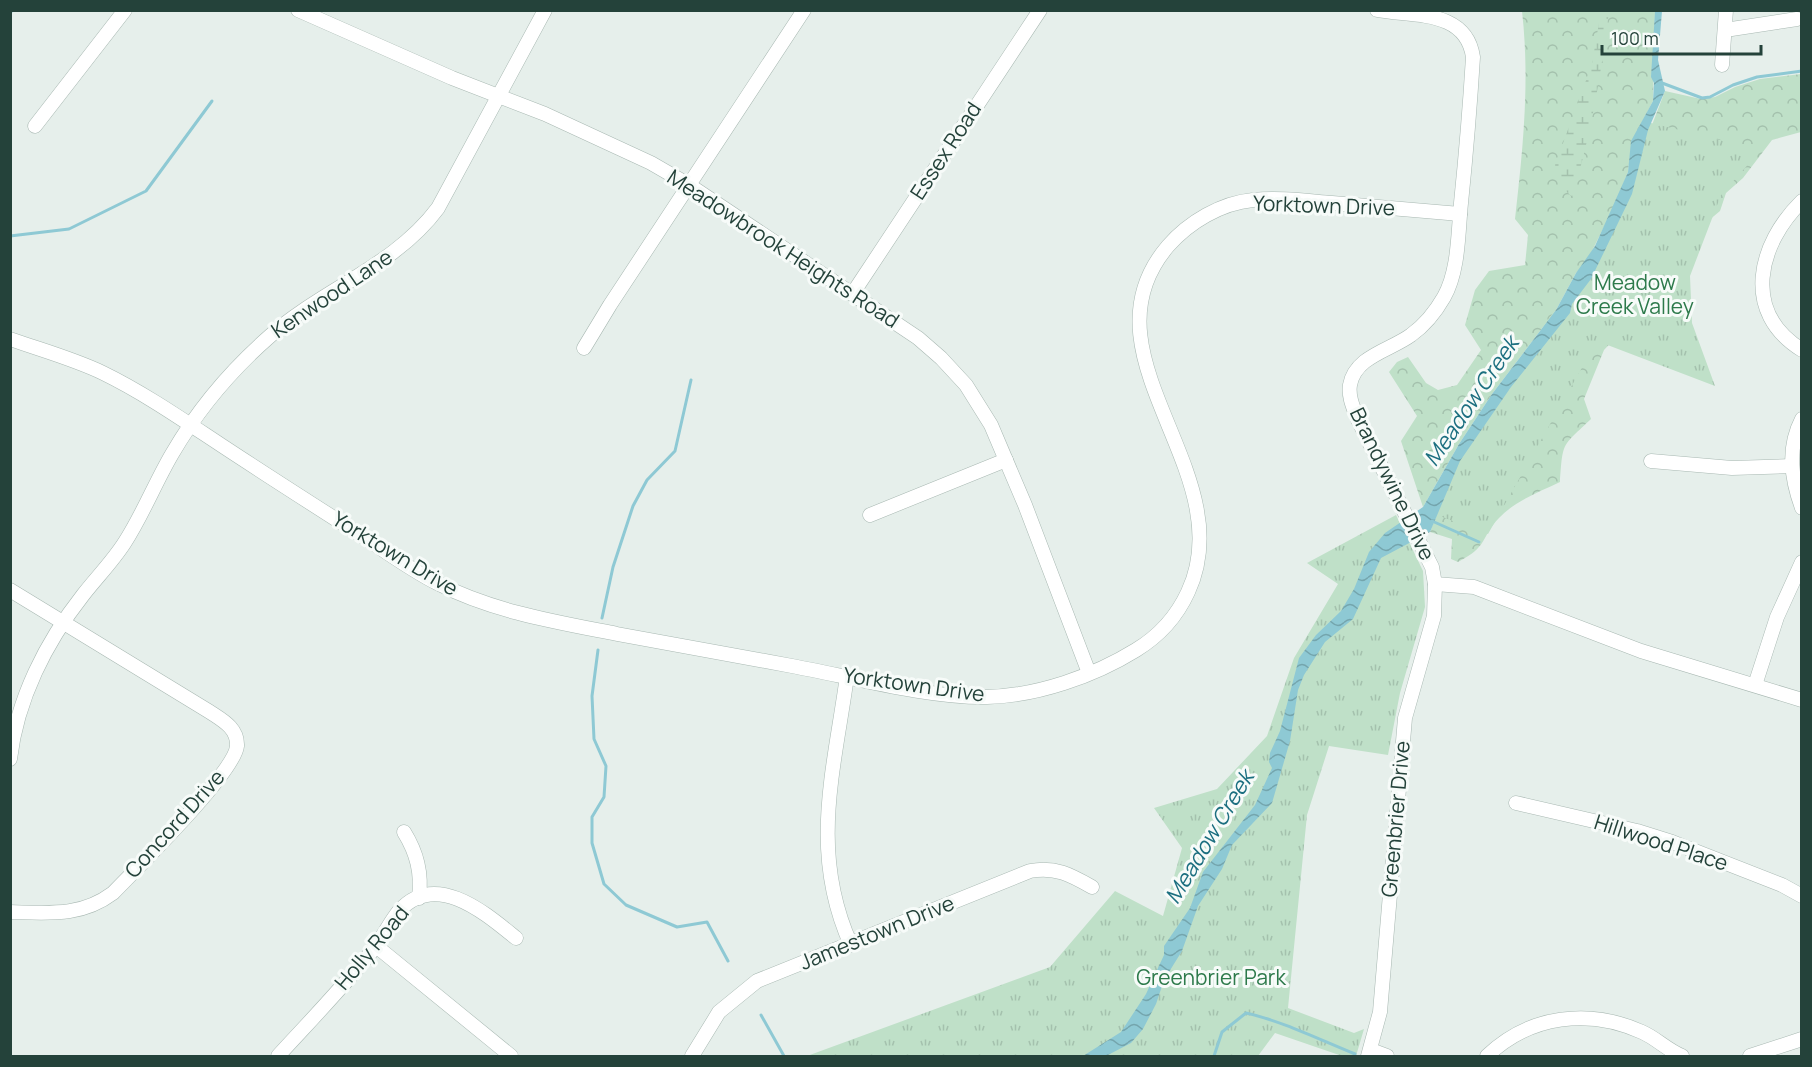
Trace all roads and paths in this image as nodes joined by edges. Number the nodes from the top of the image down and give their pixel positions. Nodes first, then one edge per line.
1 (125, 10) edge
2 (298, 10) edge
3 (545, 10) edge
4 (804, 10) edge
5 (1040, 10) edge
6 (1377, 10) edge
7 (1726, 10) edge
8 (1797, 19) dead end
9 (1725, 30) junction
10 (1722, 65) dead end
11 (498, 96) junction
12 (35, 126) dead end
13 (689, 185) junction
14 (1802, 201) edge
15 (1460, 214) junction
16 (853, 293) junction
17 (10, 339) edge
18 (584, 348) dead end
19 (1802, 350) edge
20 (1802, 419) edge
21 (190, 424) junction
22 (1006, 460) junction
23 (1651, 461) dead end
24 (1791, 466) junction
25 (1802, 507) edge
26 (870, 515) dead end
27 (1802, 562) edge
28 (1435, 584) junction
29 (10, 590) edge
30 (63, 622) junction
31 (1089, 673) junction
32 (847, 676) junction
33 (1755, 685) junction
34 (1802, 700) edge
35 (10, 759) edge
36 (1516, 803) dead end
37 (404, 832) dead end
38 (1092, 887) dead end
39 (1802, 896) edge
40 (419, 898) junction
41 (10, 912) edge
42 (516, 938) dead end
43 (376, 945) junction
44 (851, 945) junction
45 (1802, 1039) edge
46 (1370, 1053) edge
47 (278, 1056) edge
48 (511, 1056) edge
49 (692, 1056) edge
50 (1387, 1056) edge
51 (1488, 1056) edge
52 (1682, 1056) edge
53 (1750, 1056) edge

1 - 12 street
2 - 11 street, Meadowbrook Heights Road
3 - 11 street, Kenwood Lane
4 - 13 street
5 - 16 street, Essex Road
6 - 15 street, Brandywine Drive
7 - 9 street
8 - 9 street
9 - 10 street
11 - 13 street, Meadowbrook Heights Road
11 - 21 street, Kenwood Lane
13 - 16 street, Meadowbrook Heights Road
13 - 18 street
14 - 19 street
15 - 28 street, Brandywine Drive
15 - 31 street, Yorktown Drive
16 - 22 street, Meadowbrook Heights Road
17 - 21 street, Yorktown Drive
20 - 24 street
21 - 30 street, Kenwood Lane
21 - 32 street, Yorktown Drive
22 - 26 street
22 - 31 street, Meadowbrook Heights Road
23 - 24 street
24 - 25 street
27 - 33 street
28 - 33 street, Brandywine Drive
28 - 46 street, Greenbrier Drive
29 - 30 street, Concord Drive
30 - 35 street, Kenwood Lane
30 - 41 street, Concord Drive
31 - 32 street, Yorktown Drive
32 - 44 street
33 - 34 street, Brandywine Drive
36 - 39 street, Hillwood Place
37 - 40 street
38 - 44 street, Jamestown Drive
40 - 42 street, Holly Road
40 - 43 street, Holly Road
43 - 47 street, Holly Road
43 - 48 street
44 - 49 street, Jamestown Drive
45 - 53 street
46 - 50 street
51 - 52 street

